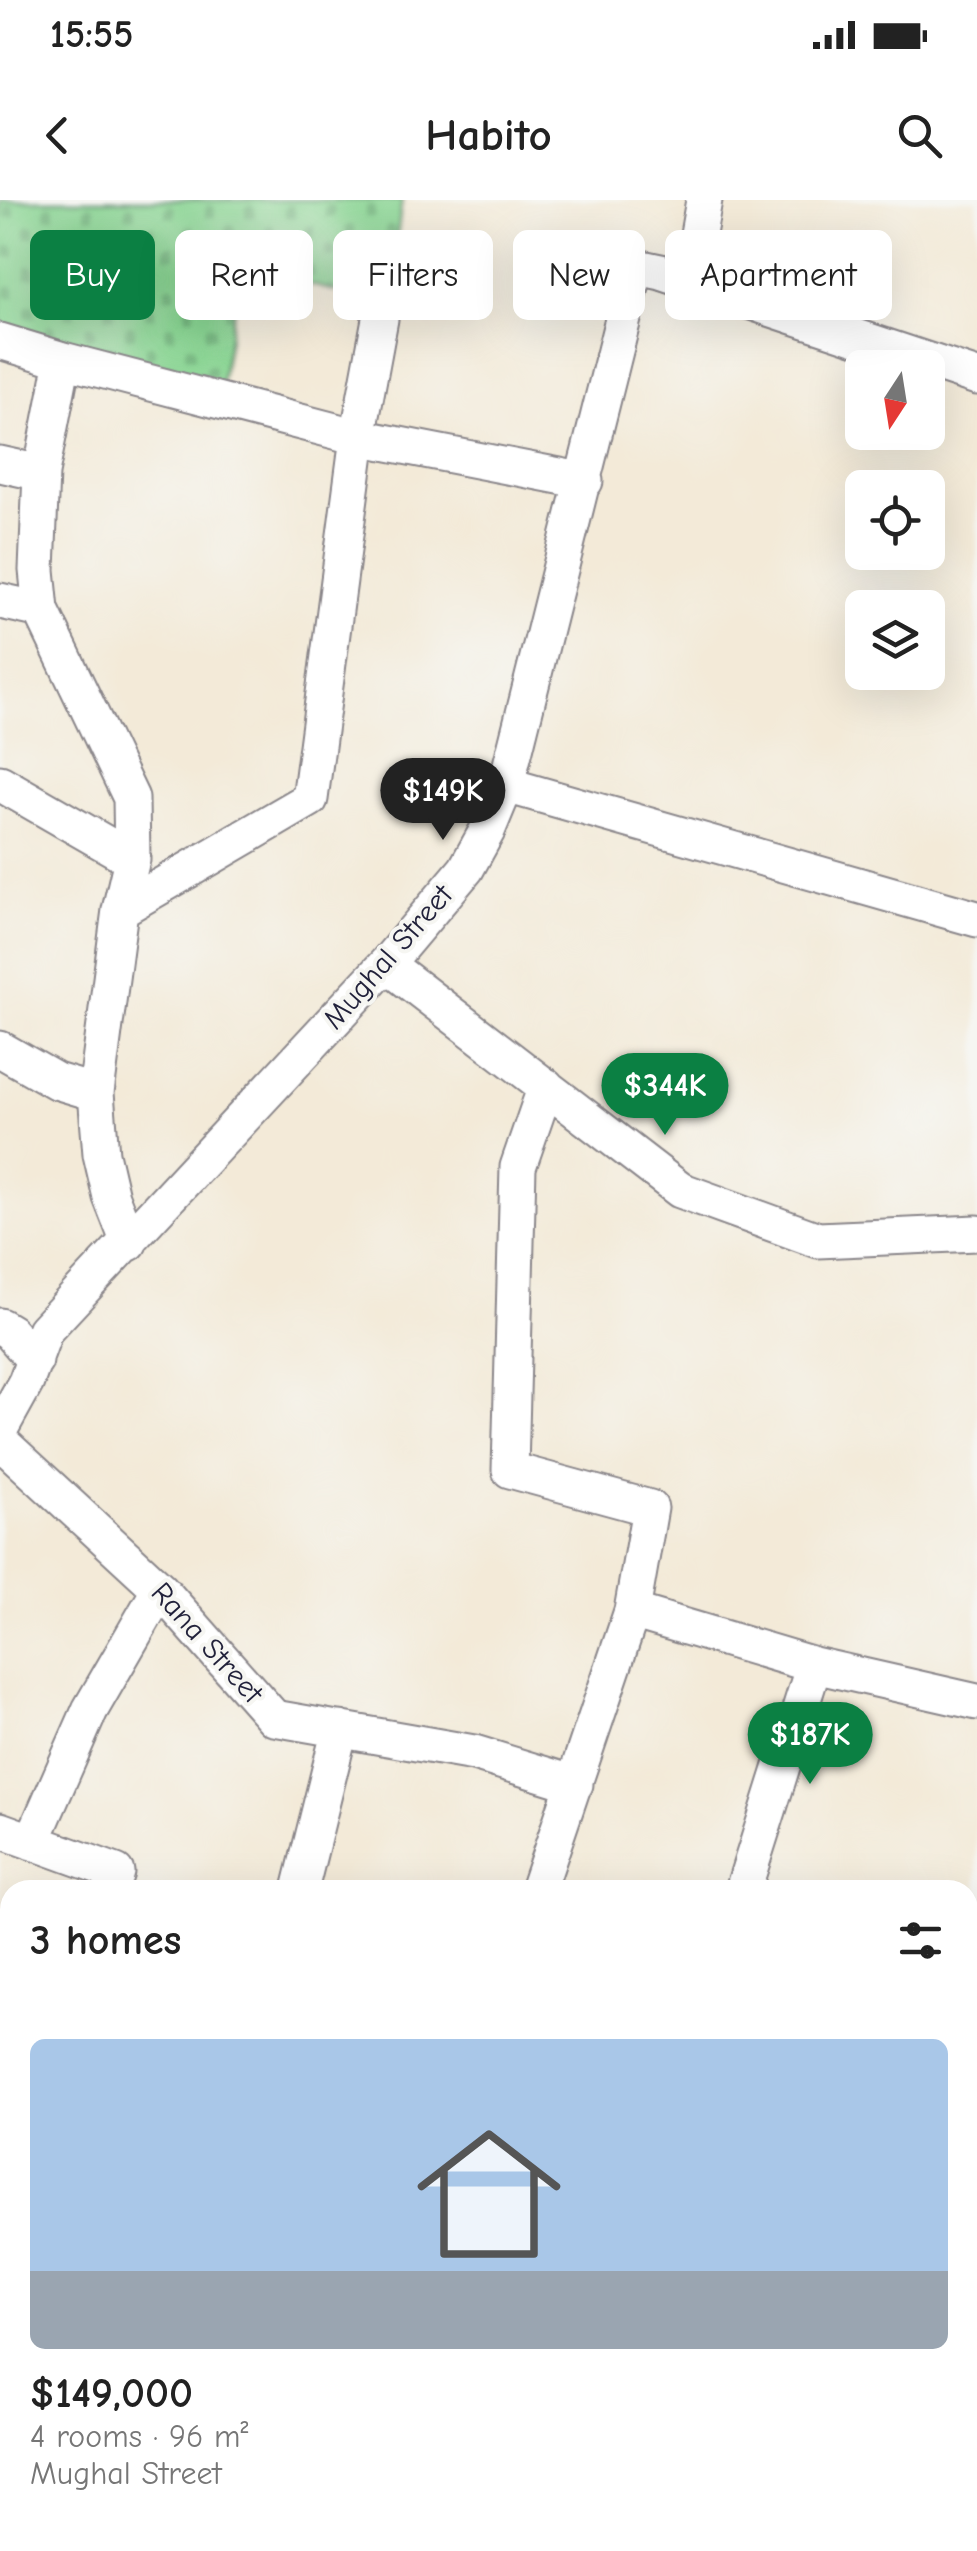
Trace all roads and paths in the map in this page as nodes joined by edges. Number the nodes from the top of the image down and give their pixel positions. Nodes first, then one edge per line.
1 (704, 200) edge
2 (699, 230) edge
3 (665, 274) edge
4 (380, 320) edge
5 (808, 320) edge
6 (0, 341) edge
7 (63, 360) junction
8 (977, 377) edge
9 (358, 438) junction
10 (0, 464) edge
11 (41, 473) junction
12 (585, 480) junction
13 (0, 601) edge
14 (41, 610) junction
15 (0, 783) edge
16 (506, 785) junction
17 (132, 859) junction
18 (120, 910) junction
19 (977, 919) edge
20 (386, 964) junction
21 (0, 1049) edge
22 (546, 1086) junction
23 (96, 1092) junction
24 (977, 1234) edge
25 (129, 1243) junction
26 (0, 1326) edge
27 (40, 1345) junction
28 (0, 1429) edge
29 (0, 1441) edge
30 (160, 1589) junction
31 (632, 1610) junction
32 (814, 1665) junction
33 (977, 1702) edge
34 (340, 1730) junction
35 (575, 1784) junction
36 (16, 1836) edge
37 (113, 1880) edge
38 (302, 1880) edge
39 (541, 1880) edge
40 (746, 1880) edge

1 - 2 street
3 - 12 street, Mughal Street
4 - 9 street
5 - 8 street
6 - 7 street
7 - 9 street
7 - 11 street
9 - 12 street
9 - 18 street
10 - 11 street
11 - 14 street
12 - 16 street, Mughal Street
13 - 14 street
14 - 17 street
15 - 17 street
16 - 19 street
16 - 20 street, Mughal Street
17 - 18 street
18 - 23 street
20 - 22 street
20 - 25 street, Mughal Street
21 - 23 street
22 - 24 street
22 - 31 street
23 - 25 street
25 - 27 street, Mughal Street
26 - 27 street
27 - 28 street, Mughal Street
29 - 30 street, Rana Street
30 - 34 street, Rana Street
30 - 36 street
31 - 32 street
31 - 35 street
32 - 33 street
32 - 40 street
34 - 35 street, Rana Street
34 - 38 street
35 - 39 street
36 - 37 street

